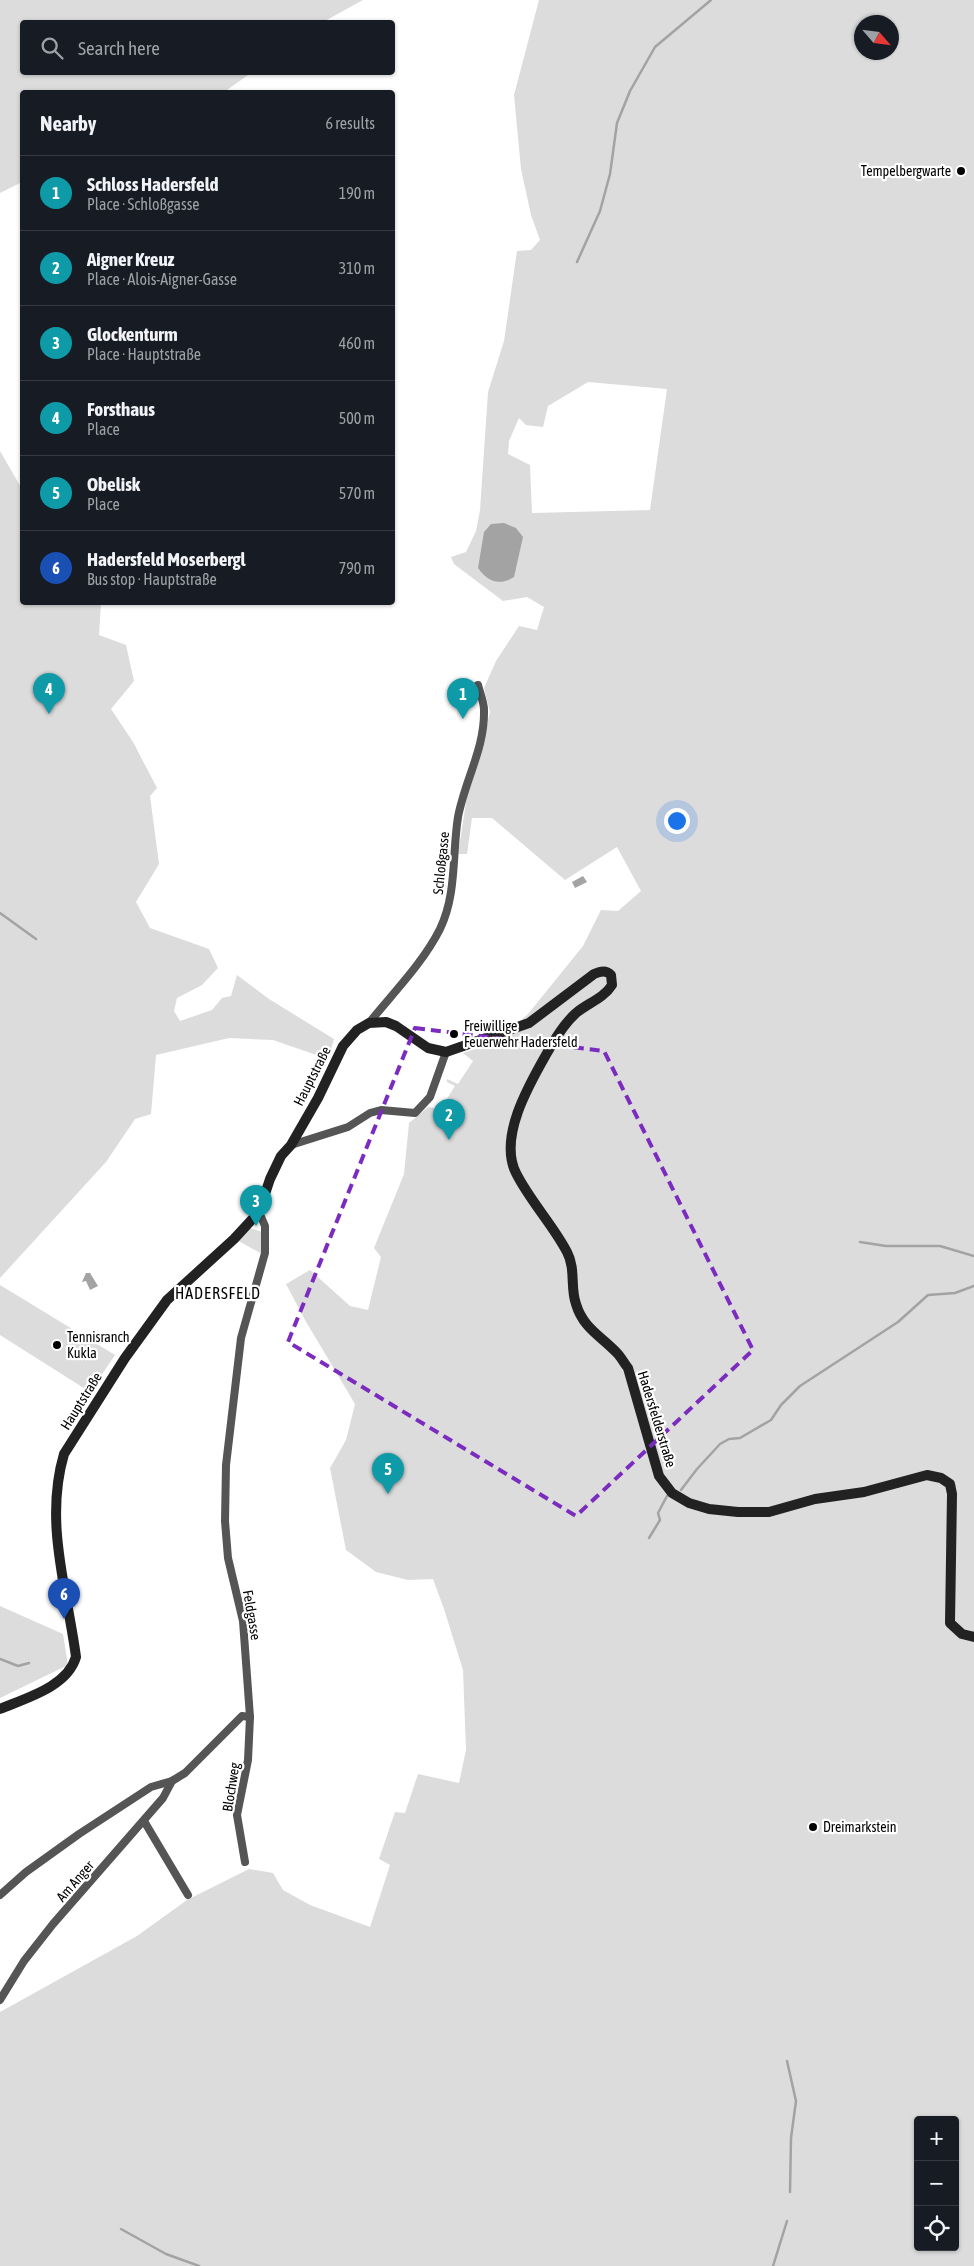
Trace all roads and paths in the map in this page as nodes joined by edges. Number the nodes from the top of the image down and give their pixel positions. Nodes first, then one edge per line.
1 (478, 685) dead end
2 (369, 1023) junction
3 (446, 1052) junction
4 (291, 1145) junction
5 (259, 1212) junction
6 (974, 1637) edge
7 (0, 1710) edge
8 (250, 1716) junction
9 (172, 1781) junction
10 (144, 1820) junction
11 (245, 1862) dead end
12 (0, 1895) edge
13 (188, 1896) dead end
14 (0, 2000) edge

1 - 2 street, Schloßgasse
2 - 3 street
2 - 4 street, Hauptstraße
3 - 4 street
3 - 6 street, Hadersfelderstraße
4 - 5 street, Hauptstraße
5 - 7 street, Hauptstraße
5 - 8 street, Feldgasse
8 - 9 street
8 - 11 street, Blochweg
9 - 10 street, Am Anger
9 - 12 street
10 - 13 street
10 - 14 street, Am Anger

